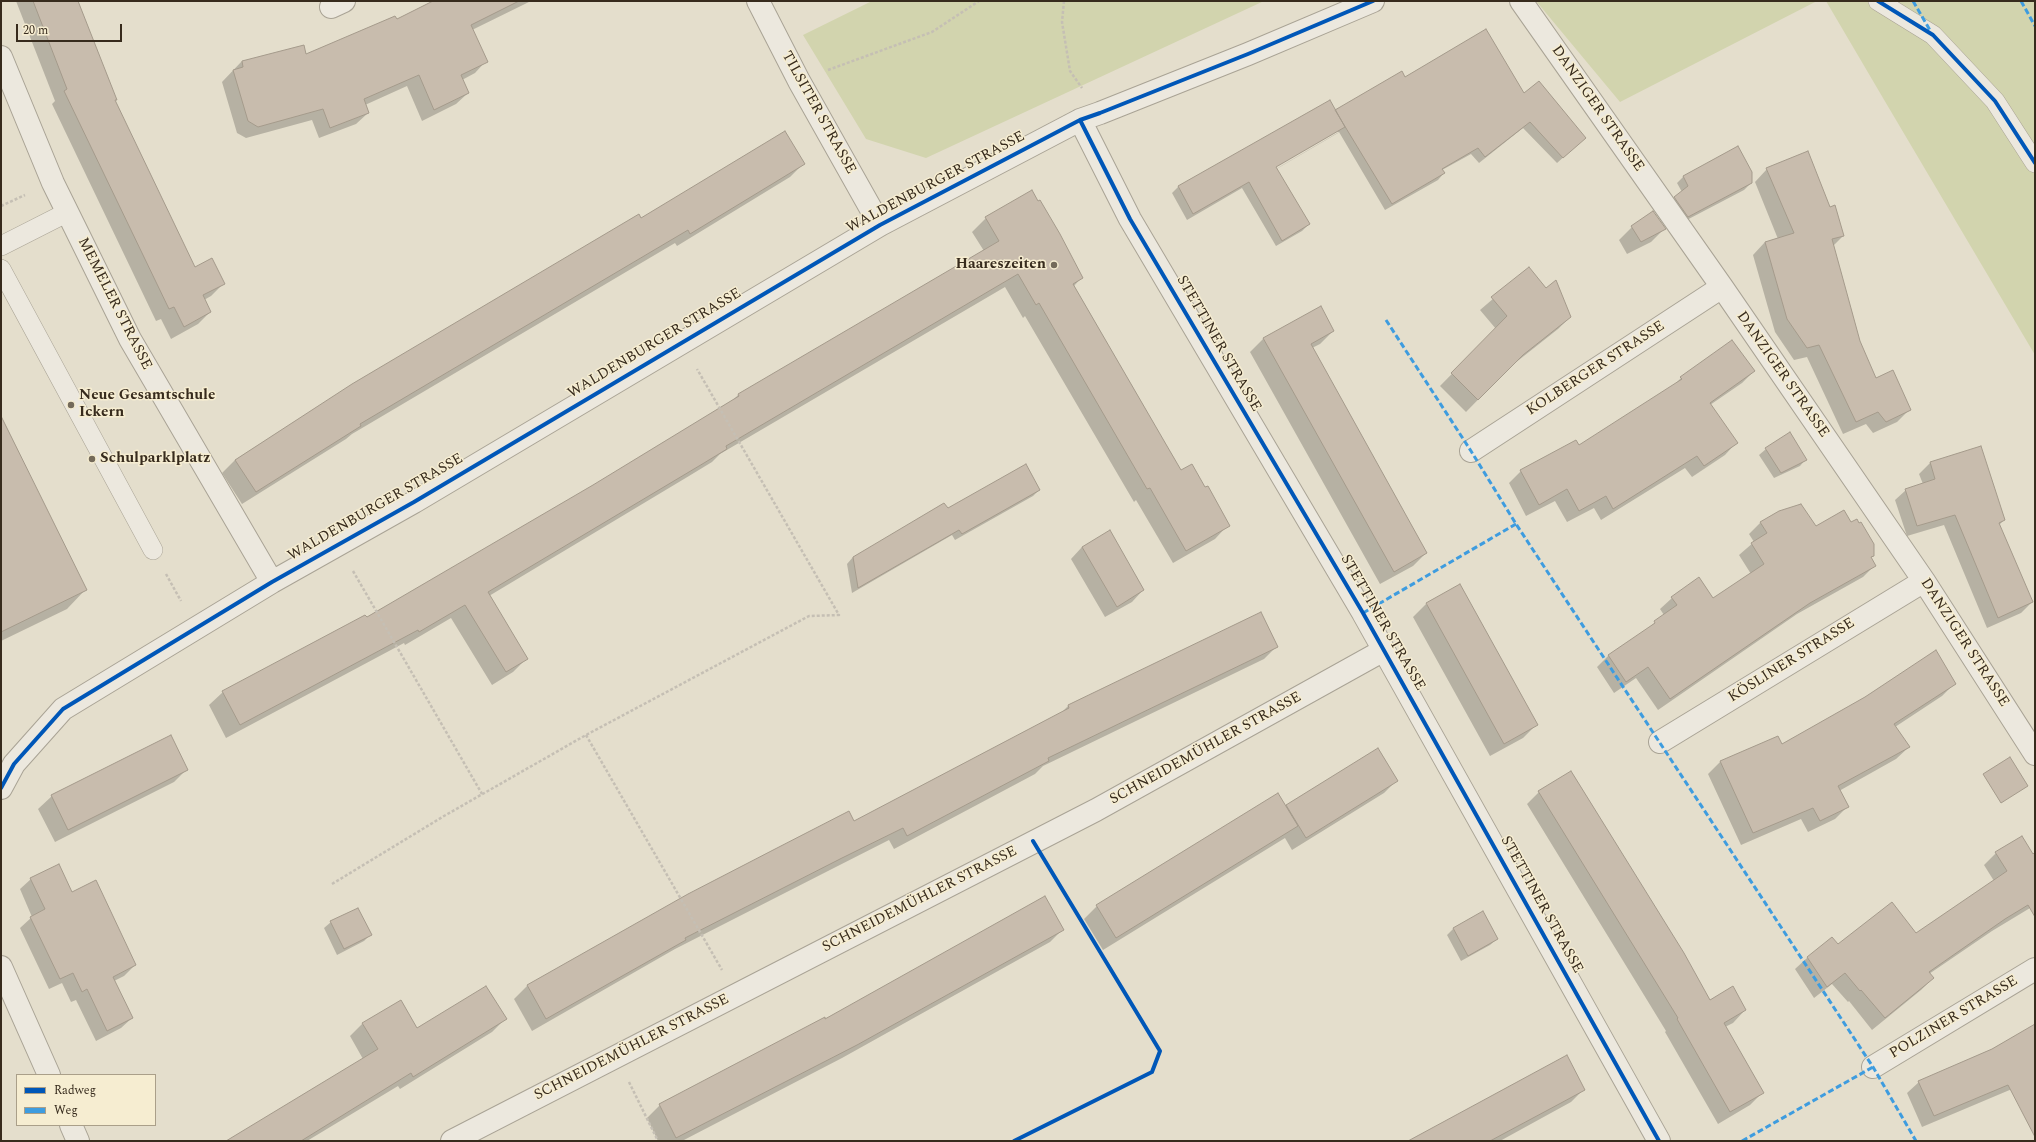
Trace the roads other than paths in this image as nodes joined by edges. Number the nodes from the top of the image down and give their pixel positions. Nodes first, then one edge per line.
1 (758, 1) edge
2 (1373, 1) edge
3 (1521, 1) edge
4 (1878, 1) edge
5 (1, 57) edge
6 (1090, 117) junction
7 (2035, 163) edge
8 (68, 212) junction
9 (880, 225) junction
10 (1, 246) edge
11 (1, 269) edge
12 (1722, 287) junction
13 (1471, 450) dead end
14 (153, 550) road end
15 (1924, 580) junction
16 (272, 582) junction
17 (1384, 650) junction
18 (1660, 742) dead end
19 (2035, 754) edge
20 (1, 788) edge
21 (1, 967) edge
22 (2035, 969) edge
23 (1873, 1067) dead end
24 (49, 1074) edge
25 (71, 1126) edge
26 (1653, 1139) edge
27 (78, 1141) edge
28 (452, 1141) edge

1 - 9 street, TILSITER STRASSE
2 - 6 street, WALDENBURGER STRASSE
3 - 12 street, DANZIGER STRASSE
4 - 7 lane
5 - 8 street, MEMELER STRASSE
6 - 9 street, WALDENBURGER STRASSE
6 - 17 street, STETTINER STRASSE
8 - 10 lane
8 - 16 street, MEMELER STRASSE
9 - 16 street, WALDENBURGER STRASSE
11 - 14 lane
12 - 13 street, KOLBERGER STRASSE
12 - 15 street, DANZIGER STRASSE
15 - 18 street, KÖSLINER STRASSE
15 - 19 street, DANZIGER STRASSE
16 - 20 street, WALDENBURGER STRASSE
17 - 26 street, STETTINER STRASSE
17 - 28 street, SCHNEIDEMÜHLER STRASSE
21 - 24 street
22 - 23 street, POLZINER STRASSE
25 - 27 street

